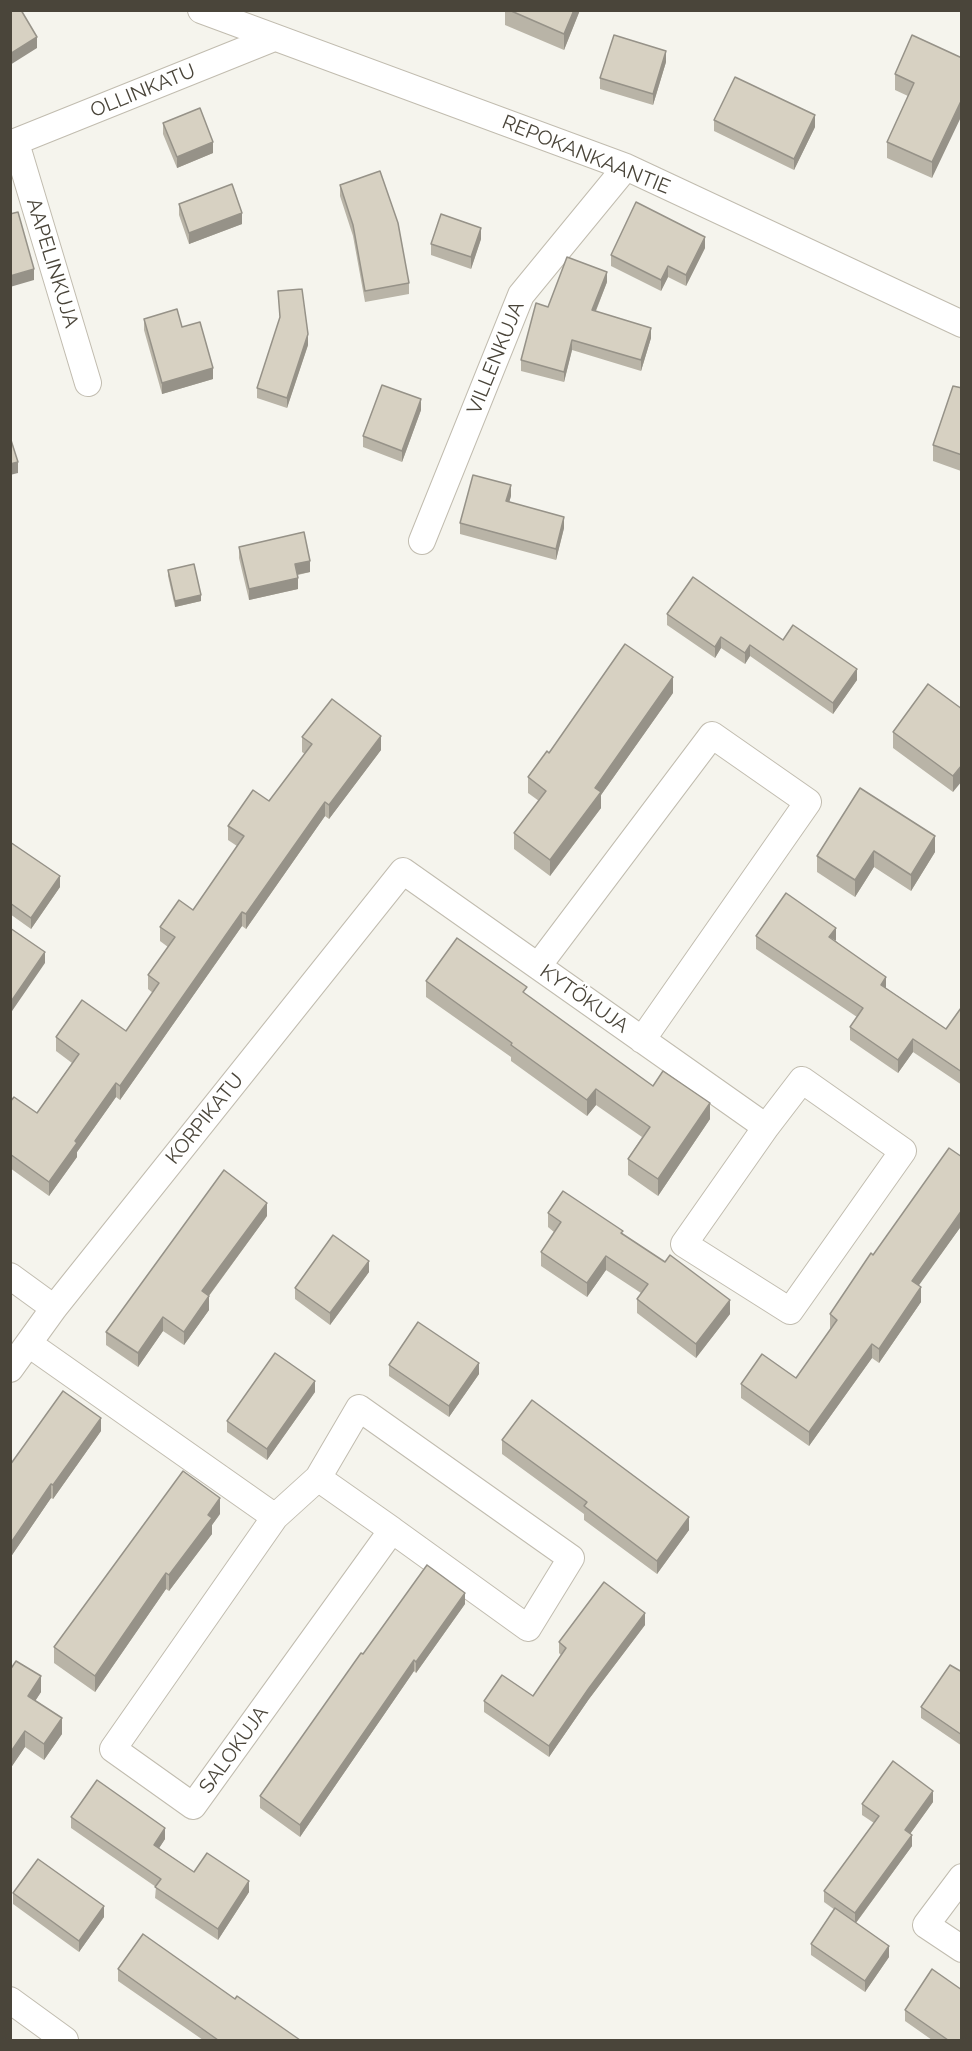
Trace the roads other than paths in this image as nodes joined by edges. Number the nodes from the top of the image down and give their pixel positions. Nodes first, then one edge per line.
1 (201, 10) edge
2 (274, 38) junction
3 (13, 144) edge
4 (626, 167) junction
5 (961, 321) edge
6 (88, 383) dead end
7 (422, 541) dead end
8 (403, 871) joint
9 (538, 966) junction
10 (642, 1040) junction
11 (766, 1127) junction
12 (10, 1276) edge
13 (54, 1308) junction
14 (29, 1344) junction
15 (10, 1369) edge
16 (318, 1478) junction
17 (275, 1517) junction
18 (392, 1530) junction
19 (962, 1877) edge
20 (962, 1948) edge
21 (10, 2000) edge
22 (65, 2040) edge

1 - 2 street, REPOKANKAANTIE
2 - 3 street, OLLINKATU
2 - 4 street, REPOKANKAANTIE
3 - 6 street, AAPELINKUJA
4 - 5 street, REPOKANKAANTIE
4 - 7 street, VILLENKUJA
8 - 9 street, KYTÖKUJA
8 - 13 street, KORPIKATU
9 - 10 street, KYTÖKUJA
9 - 10 street
10 - 11 street, KYTÖKUJA
11 - 11 street
12 - 13 street
13 - 14 street, KORPIKATU
14 - 15 street, KORPIKATU
14 - 17 street
16 - 17 street, SALOKUJA
16 - 18 street, SALOKUJA
16 - 18 street, SALOKUJA
17 - 18 street, SALOKUJA
19 - 20 street
21 - 22 street

